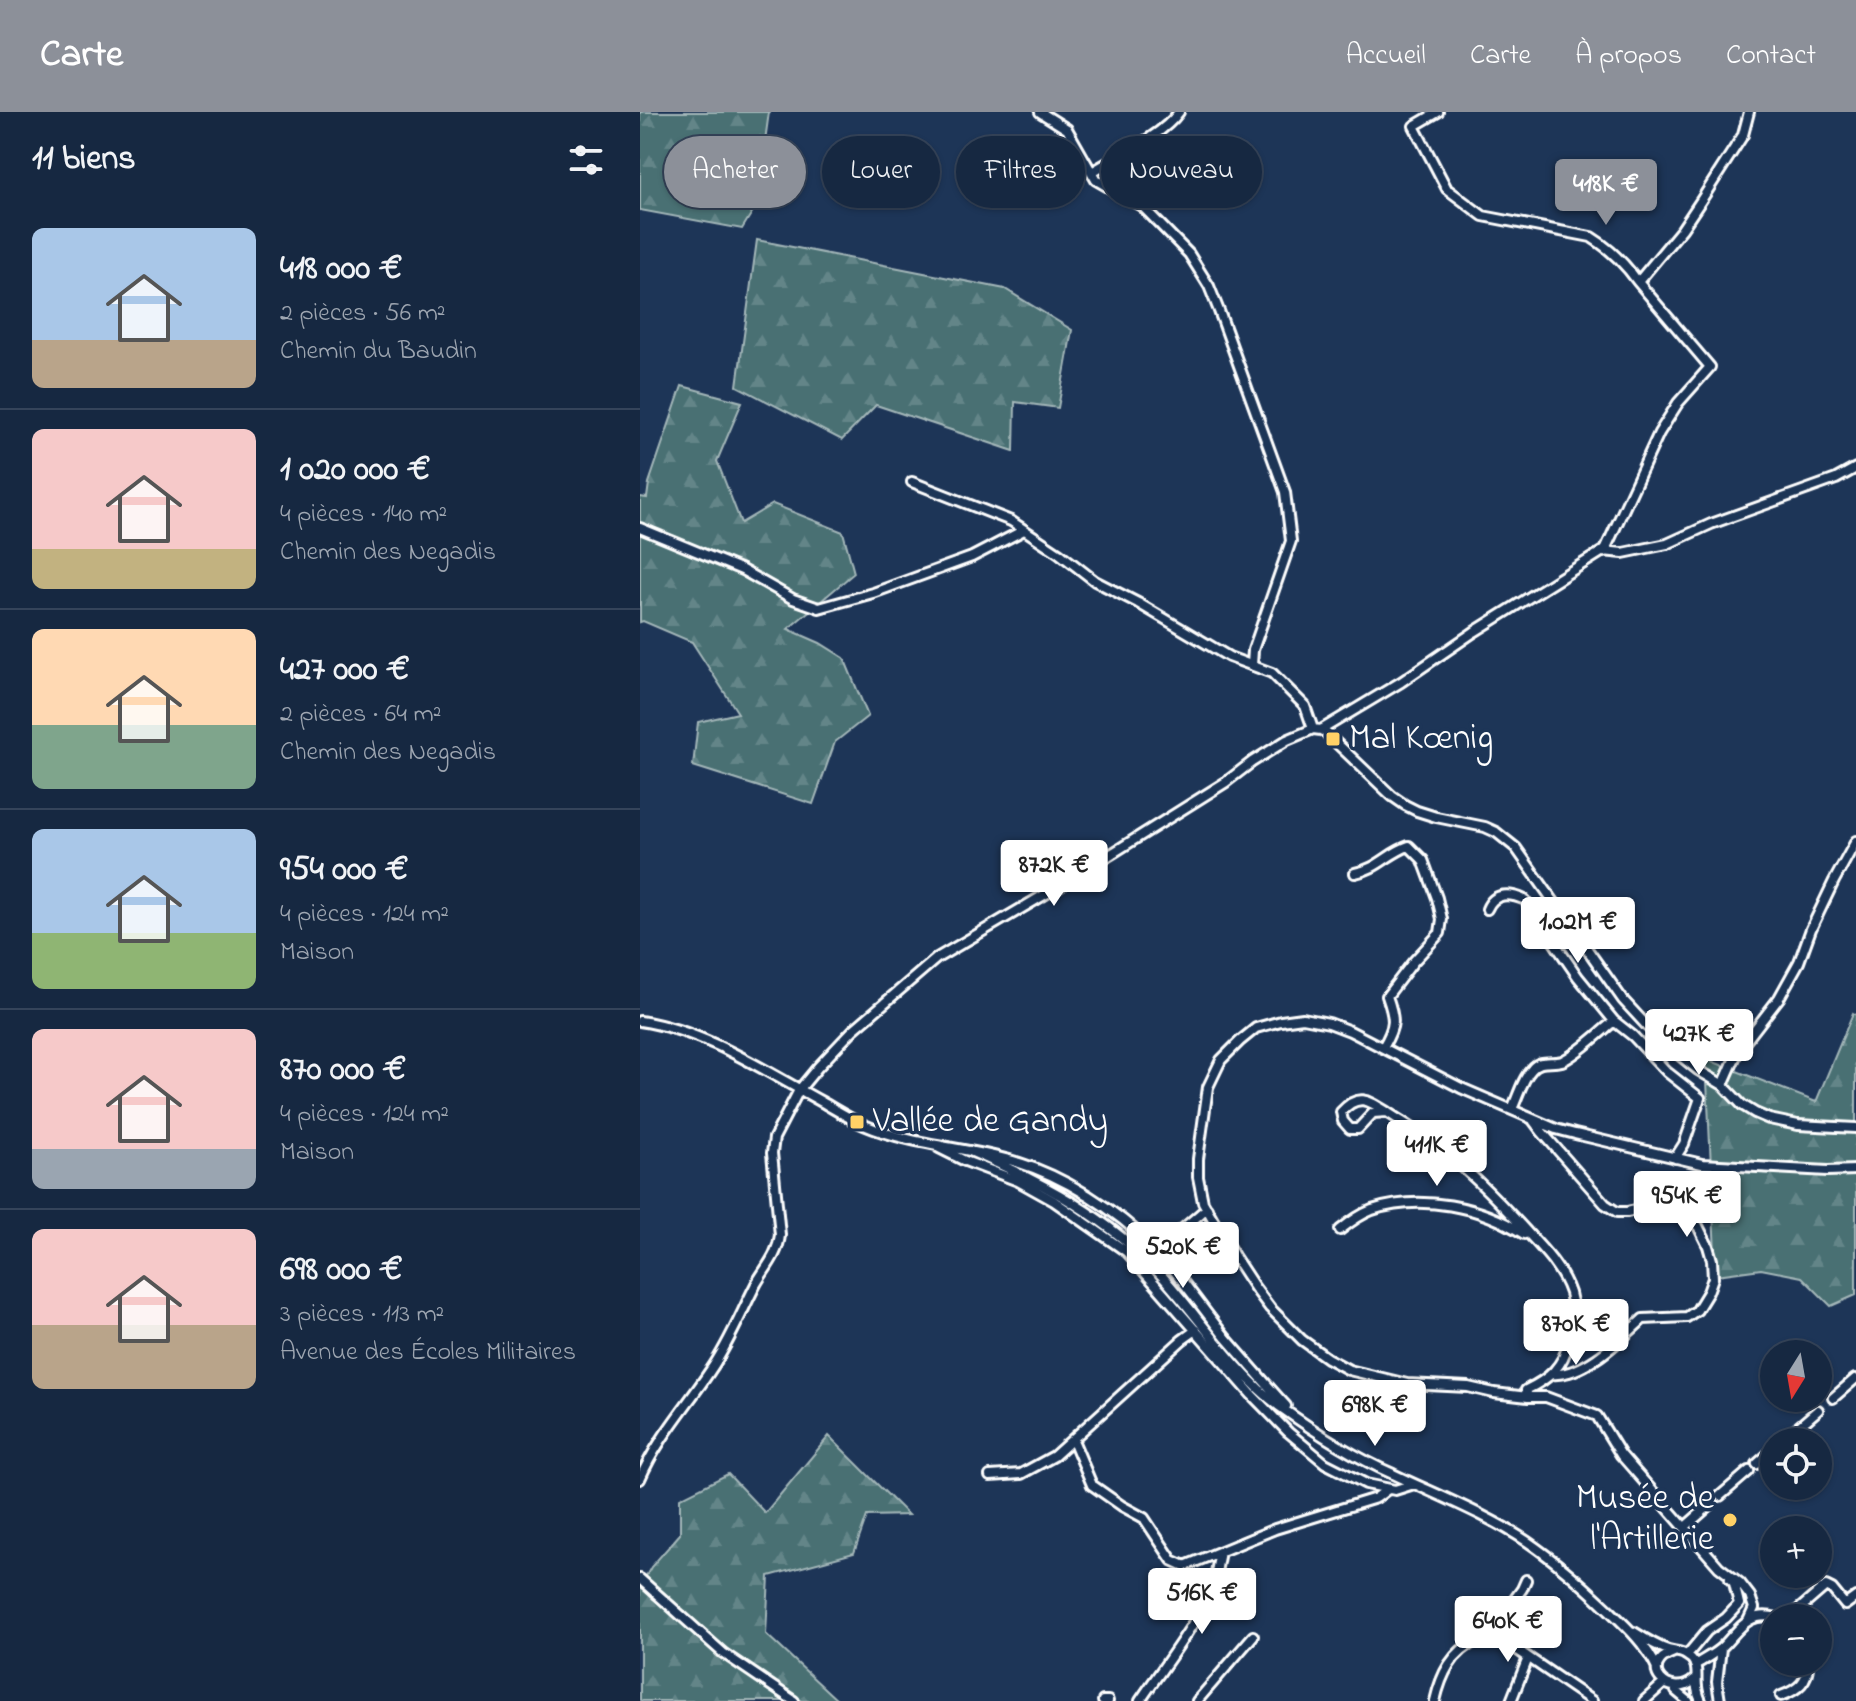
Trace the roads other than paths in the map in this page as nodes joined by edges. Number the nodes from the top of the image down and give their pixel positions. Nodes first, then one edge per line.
1 (1040, 112) edge
2 (1179, 112) edge
3 (1438, 112) edge
4 (1749, 112) edge
5 (1092, 172) junction
6 (1638, 282) junction
7 (1856, 468) edge
8 (912, 482) dead end
9 (640, 528) edge
10 (1024, 530) junction
11 (1604, 552) junction
12 (1252, 665) junction
13 (1317, 729) junction
14 (1856, 841) edge
15 (1355, 873) dead end
16 (1487, 909) dead end
17 (640, 1021) edge
18 (1614, 1021) junction
19 (1383, 1047) junction
20 (1723, 1085) junction
21 (799, 1090) junction
22 (1512, 1109) junction
23 (1387, 1112) junction
24 (1533, 1119) junction
25 (1856, 1128) edge
26 (927, 1142) junction
27 (970, 1151) junction
28 (1675, 1158) junction
29 (1856, 1170) edge
30 (1207, 1208) junction
31 (1215, 1223) junction
32 (1340, 1230) dead end
33 (1535, 1241) junction
34 (1157, 1251) junction
35 (1165, 1260) junction
36 (1149, 1263) junction
37 (1196, 1330) junction
38 (1552, 1374) junction
39 (1855, 1379) edge
40 (1528, 1397) junction
41 (1833, 1398) tunnel mouth
42 (1816, 1412) tunnel mouth
43 (1298, 1419) junction
44 (1797, 1428) tunnel mouth
45 (1073, 1440) junction
46 (1760, 1461) edge
47 (1757, 1464) dead end
48 (1749, 1471) dead end
49 (990, 1476) dead end
50 (640, 1479) edge
51 (1415, 1484) junction
52 (1388, 1489) junction
53 (1720, 1496) dead end
54 (1710, 1505) dead end
55 (1685, 1527) junction
56 (1220, 1552) junction
57 (1719, 1567) junction
58 (640, 1579) edge
59 (1526, 1580) dead end
60 (1856, 1597) edge
61 (1805, 1604) edge
62 (1760, 1618) edge
63 (1749, 1619) junction
64 (1712, 1627) junction
65 (1630, 1630) junction
66 (1253, 1636) dead end
67 (1492, 1636) junction
68 (1724, 1645) junction
69 (1675, 1651) junction
70 (1687, 1655) junction
71 (1528, 1658) junction
72 (1695, 1665) junction
73 (1657, 1668) junction
74 (1806, 1676) edge
75 (1694, 1680) junction
76 (1662, 1685) junction
77 (1676, 1691) junction
78 (1781, 1696) dead end
79 (794, 1701) edge
80 (1140, 1701) edge
81 (1197, 1701) edge
82 (1435, 1701) edge
83 (1511, 1701) edge
84 (1592, 1701) edge
85 (1644, 1701) edge
86 (1688, 1701) edge
87 (1701, 1701) edge
88 (1720, 1701) edge

1 - 5 street
2 - 5 street
3 - 6 street
4 - 6 street
5 - 12 street
6 - 11 street
7 - 11 street
8 - 10 street
9 - 10 street
10 - 12 street
11 - 13 street
12 - 13 street
13 - 20 street
13 - 21 street
14 - 20 street
15 - 19 street
16 - 18 street
17 - 21 street
18 - 22 street
18 - 28 street
19 - 22 street
19 - 30 street
20 - 25 street
21 - 26 street
21 - 50 street
22 - 24 street
23 - 23 street
23 - 33 street
24 - 28 street
24 - 38 street
26 - 27 street
26 - 37 street
27 - 34 street
27 - 36 street
28 - 29 street
30 - 31 street
30 - 34 street
31 - 35 street
31 - 40 street
32 - 33 street
33 - 38 street
34 - 35 street
34 - 36 street
35 - 36 street
35 - 43 street
36 - 43 street
37 - 45 street
37 - 52 street
38 - 40 street
39 - 41 street
40 - 55 street
42 - 44 street
43 - 51 street
45 - 49 street
45 - 56 street
46 - 47 street
48 - 53 street
51 - 52 street
51 - 65 street
52 - 56 street
54 - 55 street
55 - 57 street
56 - 80 street
57 - 63 street
57 - 64 street
58 - 79 street
59 - 67 street
60 - 61 street
62 - 63 street
63 - 68 street
64 - 68 street
64 - 70 street
65 - 69 street
65 - 73 street
66 - 81 street
67 - 71 street
67 - 82 street
68 - 72 street
68 - 88 street
69 - 70 street
69 - 73 street
70 - 72 street
71 - 83 street
71 - 84 street
72 - 75 street
73 - 76 street
74 - 78 street
75 - 77 street
75 - 87 street
76 - 77 street
76 - 85 street
77 - 86 street

